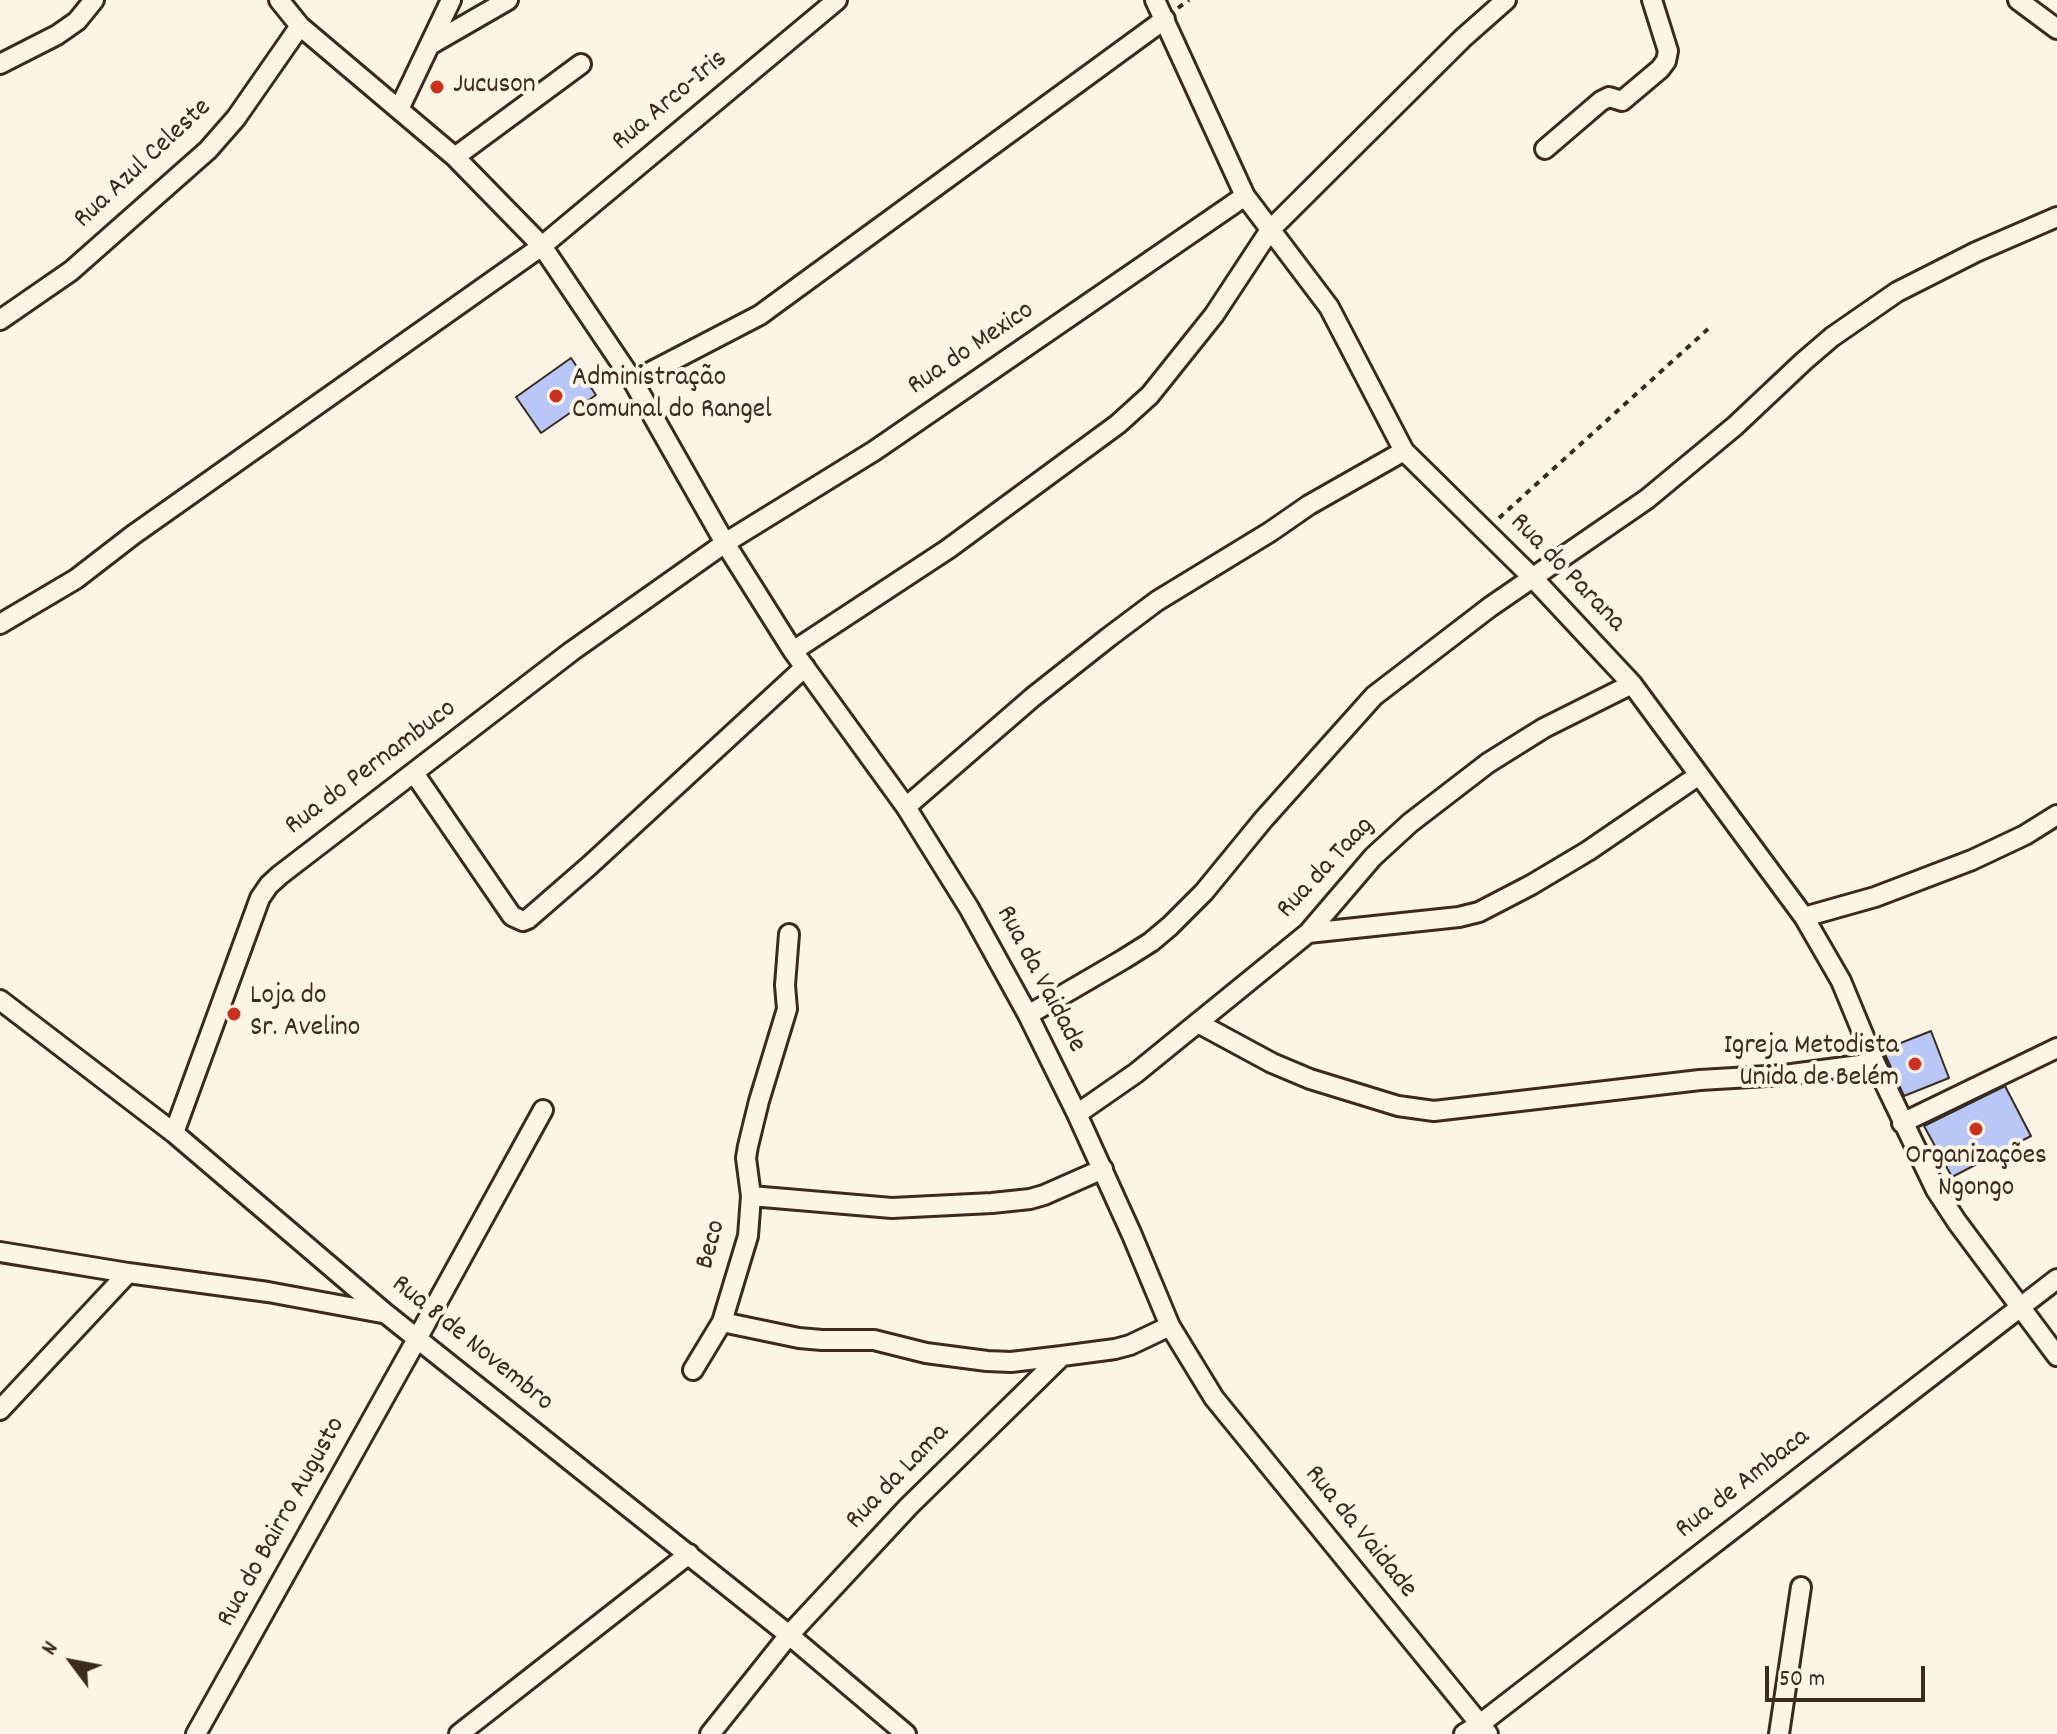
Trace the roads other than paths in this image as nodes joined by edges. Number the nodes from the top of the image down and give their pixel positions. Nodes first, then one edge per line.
1 (94, 0) edge
2 (279, 0) edge
3 (451, 0) edge
4 (508, 0) edge
5 (837, 0) edge
6 (1155, 0) edge
7 (1506, 0) edge
8 (1652, 0) edge
9 (2018, 0) edge
10 (1165, 19) junction
11 (300, 26) junction
12 (2057, 29) edge
13 (430, 45) junction
14 (0, 64) edge
15 (581, 64) dead end
16 (399, 109) junction
17 (1545, 149) dead end
18 (455, 157) junction
19 (1245, 196) junction
20 (2057, 217) edge
21 (1270, 230) junction
22 (542, 246) junction
23 (0, 320) edge
24 (633, 381) junction
25 (1404, 451) junction
26 (725, 543) junction
27 (1532, 577) junction
28 (0, 624) edge
29 (793, 651) junction
30 (805, 667) junction
31 (1632, 684) junction
32 (414, 773) junction
33 (1699, 775) junction
34 (906, 807) junction
35 (2057, 815) edge
36 (1804, 917) junction
37 (1308, 933) junction
38 (789, 934) dead end
39 (0, 1000) edge
40 (1028, 1015) junction
41 (1198, 1023) junction
42 (2057, 1048) edge
43 (1875, 1063) junction
44 (543, 1110) dead end
45 (1077, 1114) junction
46 (1902, 1123) junction
47 (174, 1133) junction
48 (1103, 1169) junction
49 (751, 1196) junction
50 (0, 1252) edge
51 (128, 1273) junction
52 (2057, 1279) edge
53 (2021, 1307) junction
54 (385, 1313) junction
55 (722, 1322) junction
56 (1170, 1326) junction
57 (417, 1339) junction
58 (1062, 1356) junction
59 (2057, 1356) edge
60 (693, 1370) dead end
61 (0, 1410) edge
62 (689, 1554) junction
63 (1801, 1587) dead end
64 (789, 1635) junction
65 (1477, 1731) edge
66 (196, 1734) edge
67 (459, 1734) edge
68 (710, 1734) edge
69 (906, 1734) edge
70 (1779, 1734) edge

1 - 14 street
2 - 11 street, Rua da Vaidade
3 - 13 street
4 - 13 street
5 - 22 street, Rua Arco-Iris
6 - 10 street, Rua do Parana
7 - 21 street
8 - 17 street
9 - 12 street
10 - 19 street, Rua do Parana
10 - 24 street
11 - 16 street, Rua da Vaidade
11 - 23 street, Rua Azul Celeste
13 - 16 street
15 - 18 street
16 - 18 street, Rua da Vaidade
18 - 22 street, Rua da Vaidade
19 - 21 street, Rua do Parana
19 - 26 street, Rua do Mexico
20 - 27 street
21 - 25 street, Rua do Parana
21 - 29 street
22 - 24 street, Rua da Vaidade
22 - 28 street, Rua Arco-Iris
24 - 26 street, Rua da Vaidade
25 - 27 street, Rua do Parana
25 - 34 street
26 - 29 street, Rua da Vaidade
26 - 32 street, Rua do Pernambuco
27 - 31 street, Rua do Parana
27 - 40 street
29 - 30 street, Rua da Vaidade
30 - 32 street
30 - 34 street, Rua da Vaidade
31 - 33 street, Rua do Parana
31 - 37 street, Rua da Taag
32 - 47 street, Rua do Pernambuco
33 - 36 street, Rua do Parana
33 - 37 street
34 - 40 street, Rua da Vaidade
35 - 36 street
36 - 43 street, Rua do Parana
37 - 41 street, Rua da Taag
38 - 49 street
39 - 47 street, Rua 8 de Novembro
40 - 45 street, Rua da Vaidade
41 - 43 street
41 - 45 street, Rua da Taag
42 - 46 street
43 - 46 street, Rua do Parana
44 - 57 street, Rua do Bairro Augusto
45 - 48 street, Rua da Vaidade
46 - 53 street, Rua do Parana
47 - 54 street, Rua 8 de Novembro
48 - 49 street, Beco
48 - 56 street, Rua da Vaidade
49 - 55 street, Beco
50 - 51 street
51 - 54 street
51 - 61 street
52 - 53 street, Rua de Ambaca
53 - 59 street, Rua do Parana
53 - 65 street, Rua de Ambaca
54 - 57 street, Rua 8 de Novembro
55 - 58 street
55 - 60 street, Beco
56 - 58 street
56 - 65 street, Rua da Vaidade
57 - 62 street, Rua 8 de Novembro
57 - 66 street, Rua do Bairro Augusto
58 - 64 street, Rua da Lama
62 - 64 street, Rua 8 de Novembro
62 - 67 street
63 - 70 street
64 - 68 street, Rua da Lama
64 - 69 street, Rua 8 de Novembro

